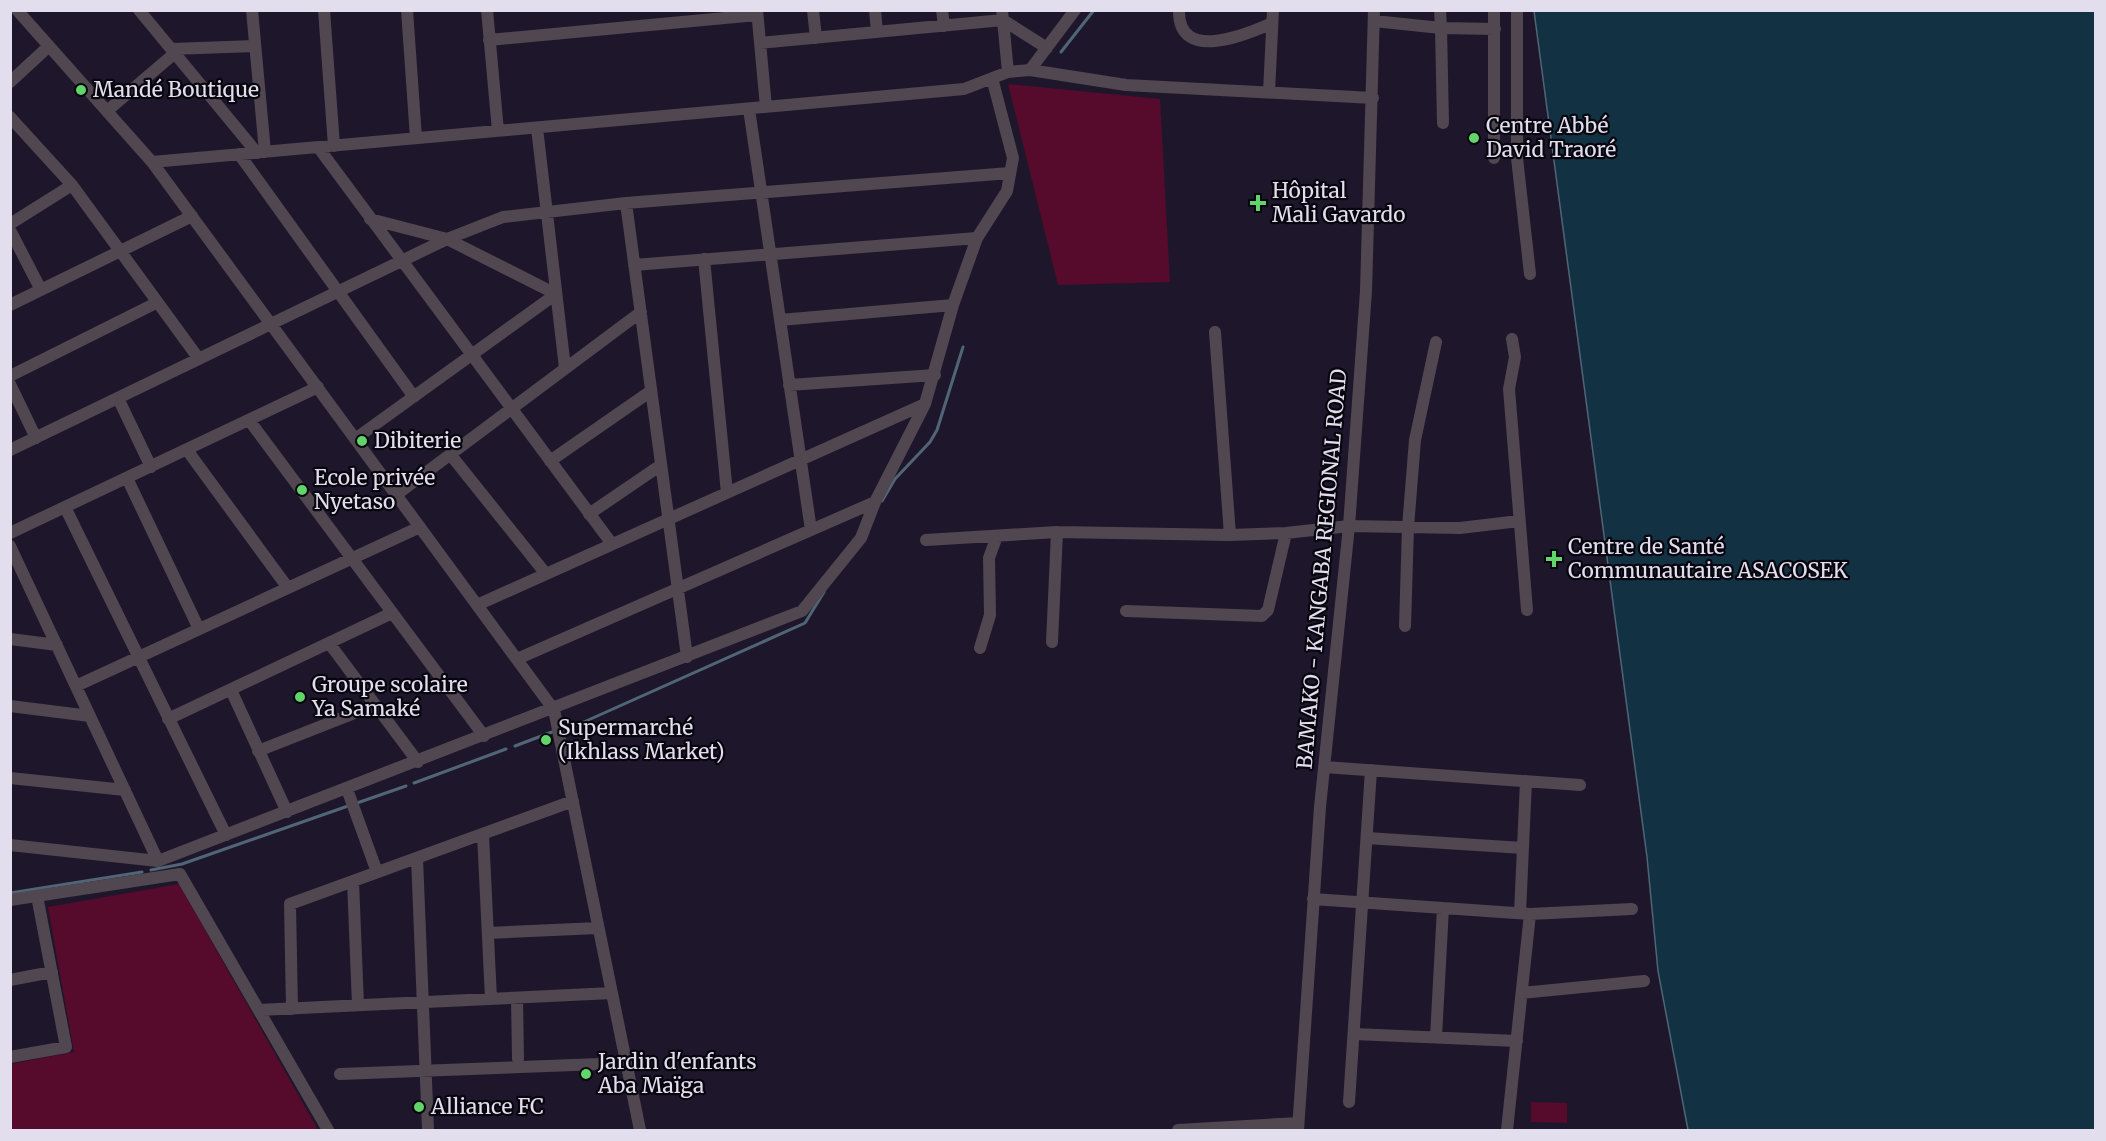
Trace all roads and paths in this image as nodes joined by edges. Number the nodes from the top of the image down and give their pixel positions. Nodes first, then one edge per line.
1 (17, 10) edge
2 (139, 10) edge
3 (252, 10) edge
4 (324, 10) edge
5 (407, 10) edge
6 (487, 10) edge
7 (813, 10) edge
8 (875, 10) edge
9 (942, 10) edge
10 (1075, 10) edge
11 (1179, 10) edge
12 (1272, 10) edge
13 (1440, 10) edge
14 (1494, 10) edge
15 (1517, 10) edge
16 (757, 13) edge
17 (1003, 15) edge
18 (1374, 16) edge
19 (1270, 24) junction
20 (944, 26) junction
21 (1442, 28) junction
22 (1495, 28) junction
23 (877, 32) junction
24 (816, 38) junction
25 (489, 40) junction
26 (760, 43) junction
27 (49, 46) junction
28 (255, 46) junction
29 (1047, 48) junction
30 (173, 51) junction
31 (1030, 70) junction
32 (1008, 72) junction
33 (992, 78) junction
34 (10, 82) edge
35 (1269, 92) junction
36 (1372, 98) junction
37 (766, 107) junction
38 (749, 109) junction
39 (107, 111) junction
40 (10, 117) edge
41 (1443, 123) dead end
42 (537, 128) junction
43 (498, 131) junction
44 (416, 138) junction
45 (334, 146) junction
46 (318, 147) junction
47 (261, 152) junction
48 (239, 154) junction
49 (1494, 158) dead end
50 (152, 162) junction
51 (1010, 173) junction
52 (72, 185) junction
53 (761, 193) junction
54 (626, 203) junction
55 (547, 212) junction
56 (192, 216) junction
57 (370, 219) junction
58 (10, 224) edge
59 (10, 230) edge
60 (977, 237) junction
61 (447, 239) junction
62 (118, 251) junction
63 (770, 254) junction
64 (704, 260) junction
65 (403, 261) junction
66 (634, 265) junction
67 (1530, 274) dead end
68 (41, 290) junction
69 (339, 291) junction
70 (556, 294) junction
71 (156, 303) junction
72 (10, 305) edge
73 (953, 305) junction
74 (641, 312) junction
75 (780, 320) junction
76 (272, 324) junction
77 (1215, 332) dead end
78 (1512, 339) dead end
79 (1436, 342) dead end
80 (471, 355) junction
81 (199, 359) junction
82 (565, 368) junction
83 (935, 375) junction
84 (10, 376) edge
85 (10, 384) edge
86 (789, 385) junction
87 (318, 387) junction
88 (651, 391) junction
89 (414, 397) junction
90 (118, 398) junction
91 (925, 404) junction
92 (511, 408) junction
93 (249, 420) junction
94 (36, 438) junction
95 (355, 439) junction
96 (10, 450) edge
97 (187, 450) junction
98 (450, 454) junction
99 (801, 460) junction
100 (550, 461) junction
101 (661, 465) junction
102 (151, 467) junction
103 (127, 478) junction
104 (727, 493) junction
105 (396, 495) junction
106 (875, 502) junction
107 (65, 507) junction
108 (589, 513) junction
109 (668, 519) junction
110 (1520, 521) junction
111 (1349, 526) junction
112 (420, 527) junction
113 (1408, 527) junction
114 (811, 530) junction
115 (1057, 532) junction
116 (10, 533) edge
117 (1286, 533) junction
118 (1230, 535) junction
119 (997, 536) junction
120 (926, 540) dead end
121 (612, 544) junction
122 (10, 546) edge
123 (352, 558) junction
124 (15, 566) edge
125 (546, 574) junction
126 (288, 588) junction
127 (678, 589) junction
128 (477, 605) junction
129 (1527, 610) dead end
130 (1126, 611) dead end
131 (392, 613) junction
132 (1405, 626) dead end
133 (199, 629) junction
134 (10, 639) edge
135 (1053, 642) dead end
136 (329, 643) junction
137 (57, 645) junction
138 (980, 648) dead end
139 (138, 657) junction
140 (687, 657) junction
141 (517, 659) junction
142 (76, 686) junction
143 (231, 690) junction
144 (375, 705) junction
145 (10, 706) edge
146 (554, 710) junction
147 (90, 716) junction
148 (168, 718) junction
149 (484, 736) junction
150 (258, 751) junction
151 (417, 762) junction
152 (1324, 767) junction
153 (1371, 770) junction
154 (10, 778) edge
155 (1526, 781) junction
156 (1580, 785) dead end
157 (347, 789) junction
158 (125, 790) junction
159 (573, 801) junction
160 (286, 812) junction
161 (483, 834) junction
162 (226, 835) junction
163 (1367, 838) junction
164 (10, 845) edge
165 (1523, 848) junction
166 (417, 858) junction
167 (143, 860) junction
168 (158, 861) junction
169 (377, 872) junction
170 (148, 879) junction
171 (353, 882) junction
172 (37, 896) junction
173 (1313, 899) junction
174 (10, 900) edge
175 (1362, 903) junction
176 (1443, 908) junction
177 (1632, 909) dead end
178 (1525, 913) junction
179 (598, 928) junction
180 (488, 933) junction
181 (52, 972) junction
182 (10, 980) edge
183 (1644, 981) dead end
184 (612, 993) junction
185 (1522, 993) junction
186 (517, 998) junction
187 (491, 999) junction
188 (423, 1002) junction
189 (358, 1005) junction
190 (292, 1009) junction
191 (259, 1010) junction
192 (1354, 1034) junction
193 (1436, 1038) junction
194 (1517, 1041) junction
195 (10, 1057) edge
196 (518, 1059) dead end
197 (626, 1063) junction
198 (426, 1070) junction
199 (340, 1074) dead end
200 (1349, 1102) dead end
201 (1298, 1127) edge
202 (640, 1130) edge
203 (1209, 1130) edge
204 (328, 1131) edge
205 (428, 1131) edge
206 (630, 1131) edge
207 (1178, 1131) edge
208 (1507, 1131) edge

1 - 27 street
2 - 30 street
3 - 28 street
4 - 45 street
5 - 44 street
6 - 25 street
7 - 24 street
8 - 23 street
9 - 20 street
10 - 29 street
11 - 19 street
12 - 19 street
13 - 21 street
14 - 22 street
15 - 67 street
16 - 25 street
16 - 26 street
17 - 20 street
17 - 29 street
17 - 32 street
18 - 21 street
18 - 36 street, BAMAKO - KANGABA REGIONAL ROAD
19 - 35 street
20 - 23 street
21 - 22 street
21 - 41 street
22 - 49 street
23 - 24 street
24 - 26 street
25 - 43 street
26 - 37 street
27 - 34 street
27 - 39 street
28 - 30 street
28 - 47 street
29 - 31 street
30 - 39 street
30 - 47 street
31 - 32 street
31 - 35 street
32 - 33 street
33 - 37 street
33 - 51 street
35 - 36 street
36 - 111 street, BAMAKO - KANGABA REGIONAL ROAD
37 - 38 street
38 - 42 street
38 - 53 street
39 - 50 street
40 - 52 street
42 - 43 street
42 - 55 street
43 - 44 street
44 - 45 street
45 - 46 street
46 - 47 street
46 - 57 street
47 - 48 street
48 - 50 street
48 - 69 street
50 - 56 street
51 - 53 street
51 - 60 street
52 - 58 street
52 - 62 street
53 - 54 street
53 - 63 street
54 - 55 street
54 - 66 street
55 - 61 street
55 - 70 street
56 - 62 street
56 - 76 street
57 - 61 street
57 - 65 street
59 - 68 street
60 - 63 street
60 - 73 street
61 - 65 street
61 - 70 street
62 - 68 street
62 - 71 street
63 - 64 street
63 - 75 street
64 - 66 street
64 - 104 street
65 - 69 street
65 - 80 street
66 - 74 street
68 - 72 street
69 - 76 street
69 - 89 street
70 - 80 street
70 - 82 street
71 - 81 street
71 - 84 street
73 - 75 street
73 - 83 street
74 - 82 street
74 - 88 street
75 - 86 street
76 - 81 street
76 - 87 street
77 - 118 street
78 - 110 street
79 - 113 street
80 - 89 street
80 - 92 street
81 - 90 street
82 - 92 street
83 - 86 street
83 - 91 street
85 - 94 street
86 - 99 street
87 - 93 street
87 - 95 street
88 - 100 street
88 - 101 street
89 - 95 street
90 - 94 street
90 - 102 street
91 - 99 street
91 - 106 street
92 - 98 street
92 - 100 street
93 - 97 street
93 - 123 street
94 - 96 street
95 - 105 street
97 - 102 street
97 - 126 street
98 - 105 street
98 - 125 street
99 - 104 street
99 - 114 street
100 - 108 street
101 - 108 street
101 - 109 street
102 - 103 street
103 - 107 street
103 - 133 street
104 - 109 street
105 - 112 street
106 - 114 street
106 - 140 street
107 - 116 street
107 - 139 street
108 - 121 street
109 - 121 street
109 - 127 street
110 - 113 street
110 - 129 street
111 - 113 street
111 - 117 street
111 - 152 street, BAMAKO - KANGABA REGIONAL ROAD
112 - 123 street
112 - 128 street
113 - 132 street
114 - 127 street
115 - 118 street
115 - 119 street
115 - 135 street
117 - 118 street
117 - 130 street
119 - 120 street
119 - 138 street
121 - 125 street
122 - 124 street
123 - 126 street
123 - 131 street
124 - 137 street
125 - 128 street
126 - 133 street
127 - 140 street
127 - 141 street
128 - 141 street
131 - 136 street
131 - 149 street
133 - 139 street
134 - 137 street
136 - 143 street
136 - 144 street
137 - 142 street
139 - 142 street
139 - 148 street
140 - 146 street
141 - 146 street
142 - 147 street
143 - 148 street
143 - 150 street
144 - 150 street
144 - 151 street
145 - 147 street
146 - 149 street
146 - 159 street
147 - 158 street
148 - 162 street
149 - 151 street
150 - 160 street
151 - 157 street
152 - 153 street
152 - 173 street, BAMAKO - KANGABA REGIONAL ROAD
153 - 155 street
153 - 163 street
154 - 158 street
155 - 156 street
155 - 165 street
157 - 160 street
157 - 169 street
158 - 168 street
159 - 161 street
159 - 179 street
160 - 162 street
161 - 166 street
161 - 180 street
162 - 168 street
163 - 165 street
163 - 175 street
164 - 167 street
165 - 178 street
166 - 169 street
166 - 188 street
167 - 168 street
167 - 170 street
169 - 171 street
170 - 172 street
170 - 191 street
171 - 189 street
171 - 190 street
172 - 174 street
172 - 181 street
173 - 175 street
173 - 201 street, BAMAKO - KANGABA REGIONAL ROAD
175 - 176 street
175 - 192 street
176 - 178 street
176 - 193 street
177 - 178 street
178 - 185 street
179 - 180 street
179 - 184 street
180 - 187 street
181 - 182 street
181 - 195 street
183 - 185 street
184 - 186 street
184 - 197 street
185 - 194 street
186 - 187 street
186 - 196 street
187 - 188 street
188 - 189 street
188 - 198 street
189 - 190 street
190 - 191 street
191 - 204 street
192 - 193 street
192 - 200 street
193 - 194 street
194 - 208 street
197 - 198 street
197 - 202 street
198 - 199 street
198 - 205 street
201 - 203 street
202 - 206 street
203 - 207 street

